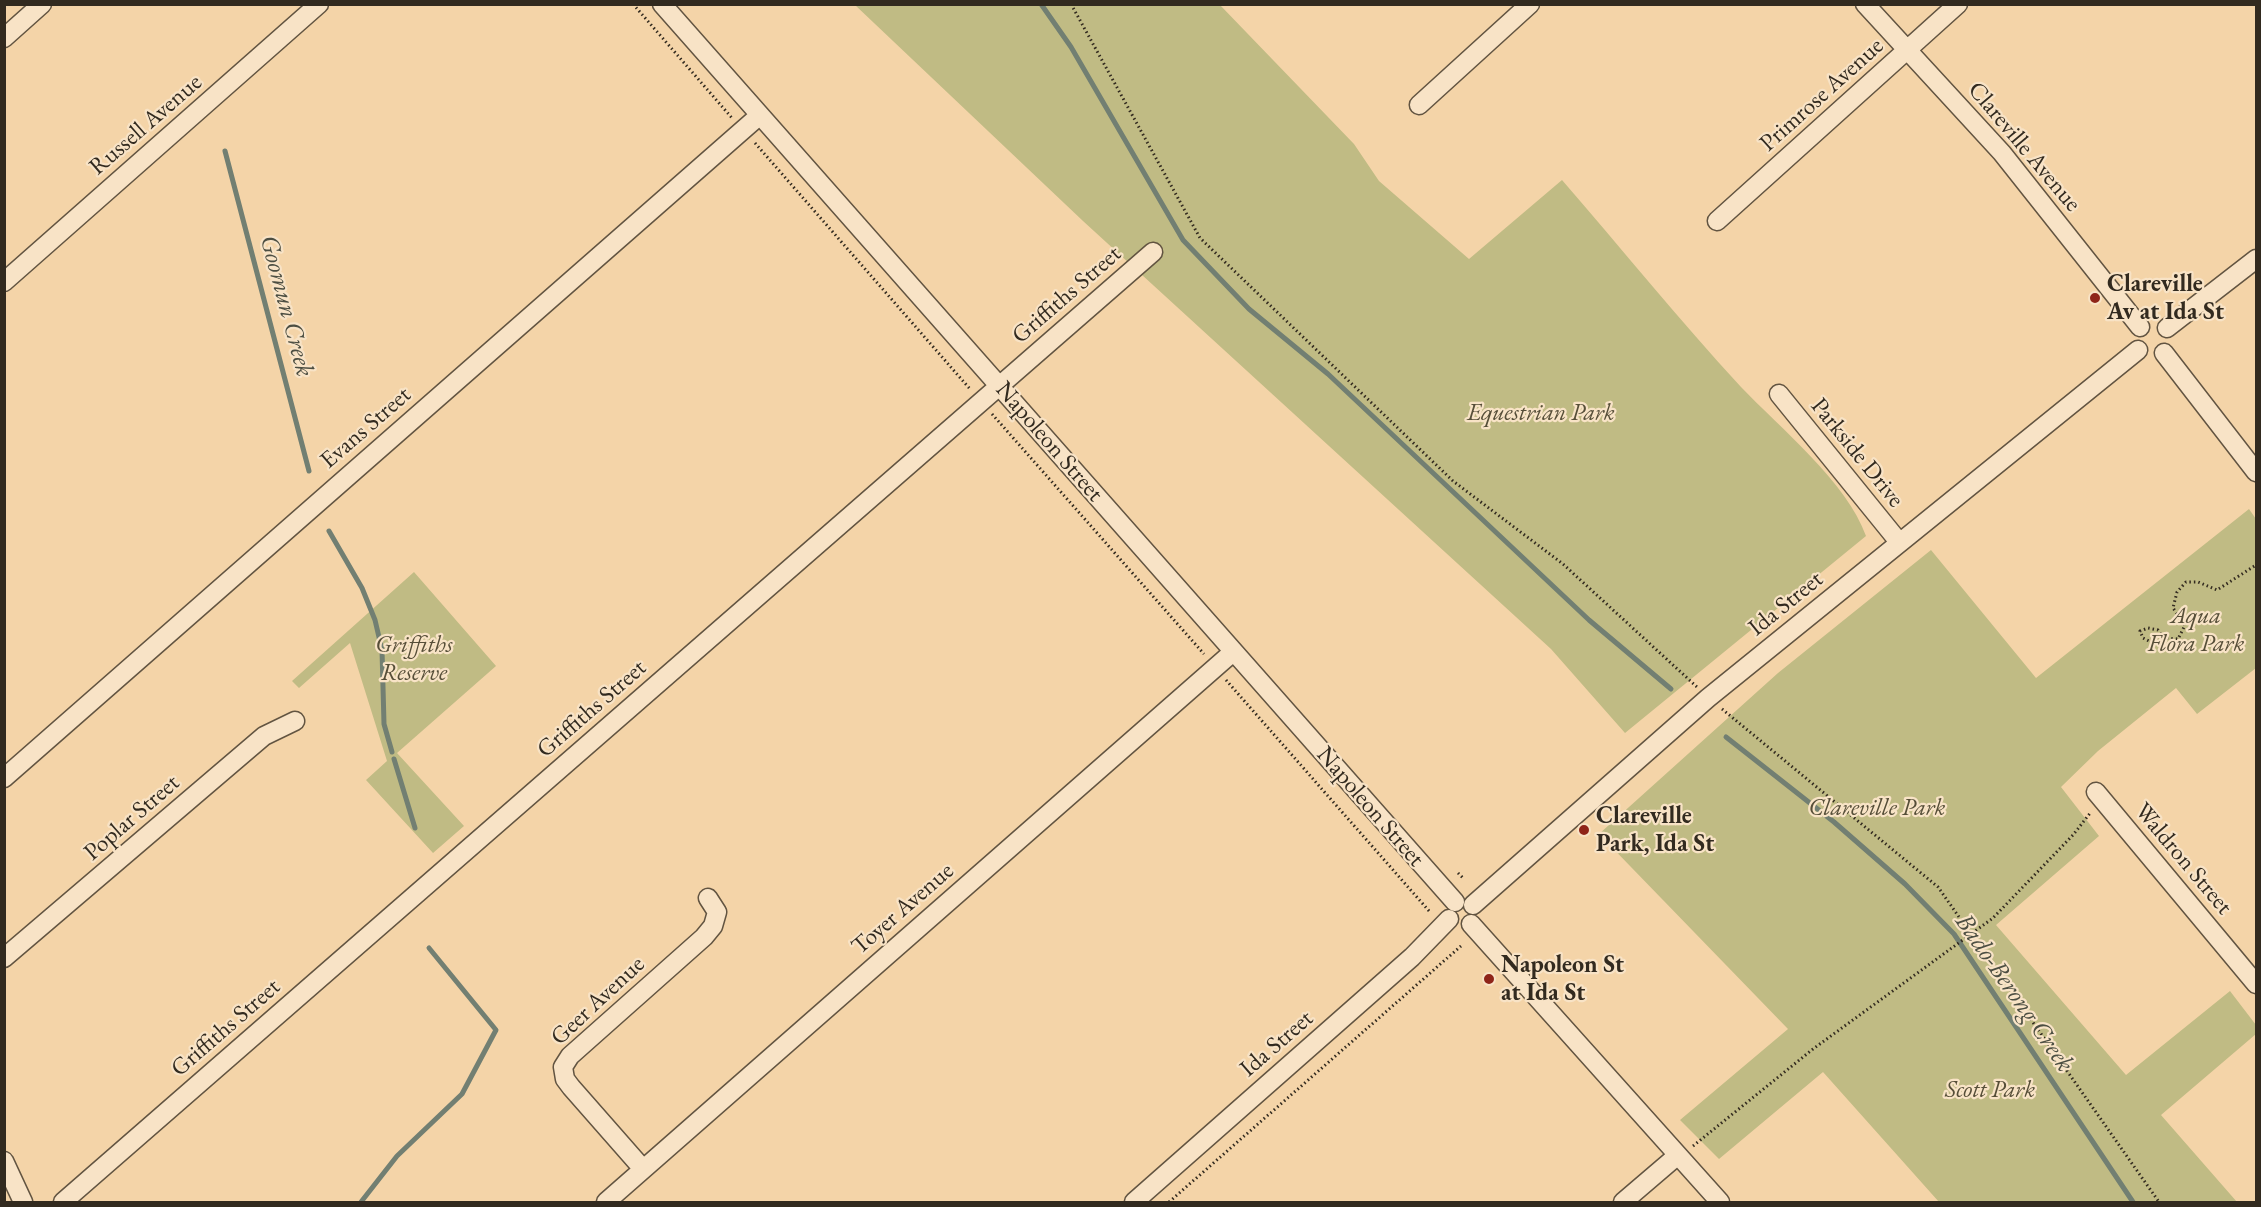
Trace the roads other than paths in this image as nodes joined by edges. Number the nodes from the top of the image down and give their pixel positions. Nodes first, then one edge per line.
1 (42, 4) edge
2 (319, 4) edge
3 (662, 4) edge
4 (1530, 4) edge
5 (1865, 4) edge
6 (1959, 4) edge
7 (4, 38) edge
8 (1907, 50) junction
9 (1419, 105) dead end
10 (760, 115) junction
11 (1717, 221) dead end
12 (1153, 252) dead end
13 (2256, 259) edge
14 (4, 282) edge
15 (2140, 327) junction
16 (2167, 328) junction
17 (2138, 350) junction
18 (2164, 353) junction
19 (999, 386) junction
20 (1779, 394) dead end
21 (2256, 472) edge
22 (1899, 542) junction
23 (1233, 652) junction
24 (295, 721) dead end
25 (4, 778) edge
26 (2098, 796) road end
27 (708, 898) dead end
28 (1473, 904) junction
29 (1452, 910) junction
30 (1471, 924) junction
31 (4, 958) edge
32 (2256, 984) edge
33 (1678, 1155) junction
34 (4, 1161) edge
35 (643, 1169) junction
36 (23, 1203) edge
37 (63, 1203) edge
38 (606, 1203) edge
39 (1134, 1203) edge
40 (1623, 1203) edge
41 (1720, 1203) edge

1 - 7 street
2 - 14 street, Russell Avenue
3 - 10 street, Napoleon Street
4 - 9 street
5 - 8 street, Clareville Avenue
6 - 8 street, Primrose Avenue
8 - 11 street, Primrose Avenue
8 - 15 street, Clareville Avenue
10 - 19 street, Napoleon Street
10 - 25 street, Evans Street
12 - 19 street, Griffiths Street
13 - 16 street
15 - 16 street
15 - 17 street
16 - 18 street
17 - 18 street
17 - 22 street, Ida Street
18 - 21 street
19 - 23 street, Napoleon Street
19 - 37 street, Griffiths Street
20 - 22 street, Parkside Drive
22 - 28 street, Ida Street
23 - 29 street, Napoleon Street
23 - 35 street, Toyer Avenue
24 - 31 street, Poplar Street
26 - 32 street, Waldron Street
27 - 35 street, Geer Avenue
28 - 29 street
28 - 30 street
29 - 30 street
29 - 39 street, Ida Street
30 - 33 street
33 - 40 street
33 - 41 street
34 - 36 street
35 - 38 street, Toyer Avenue

